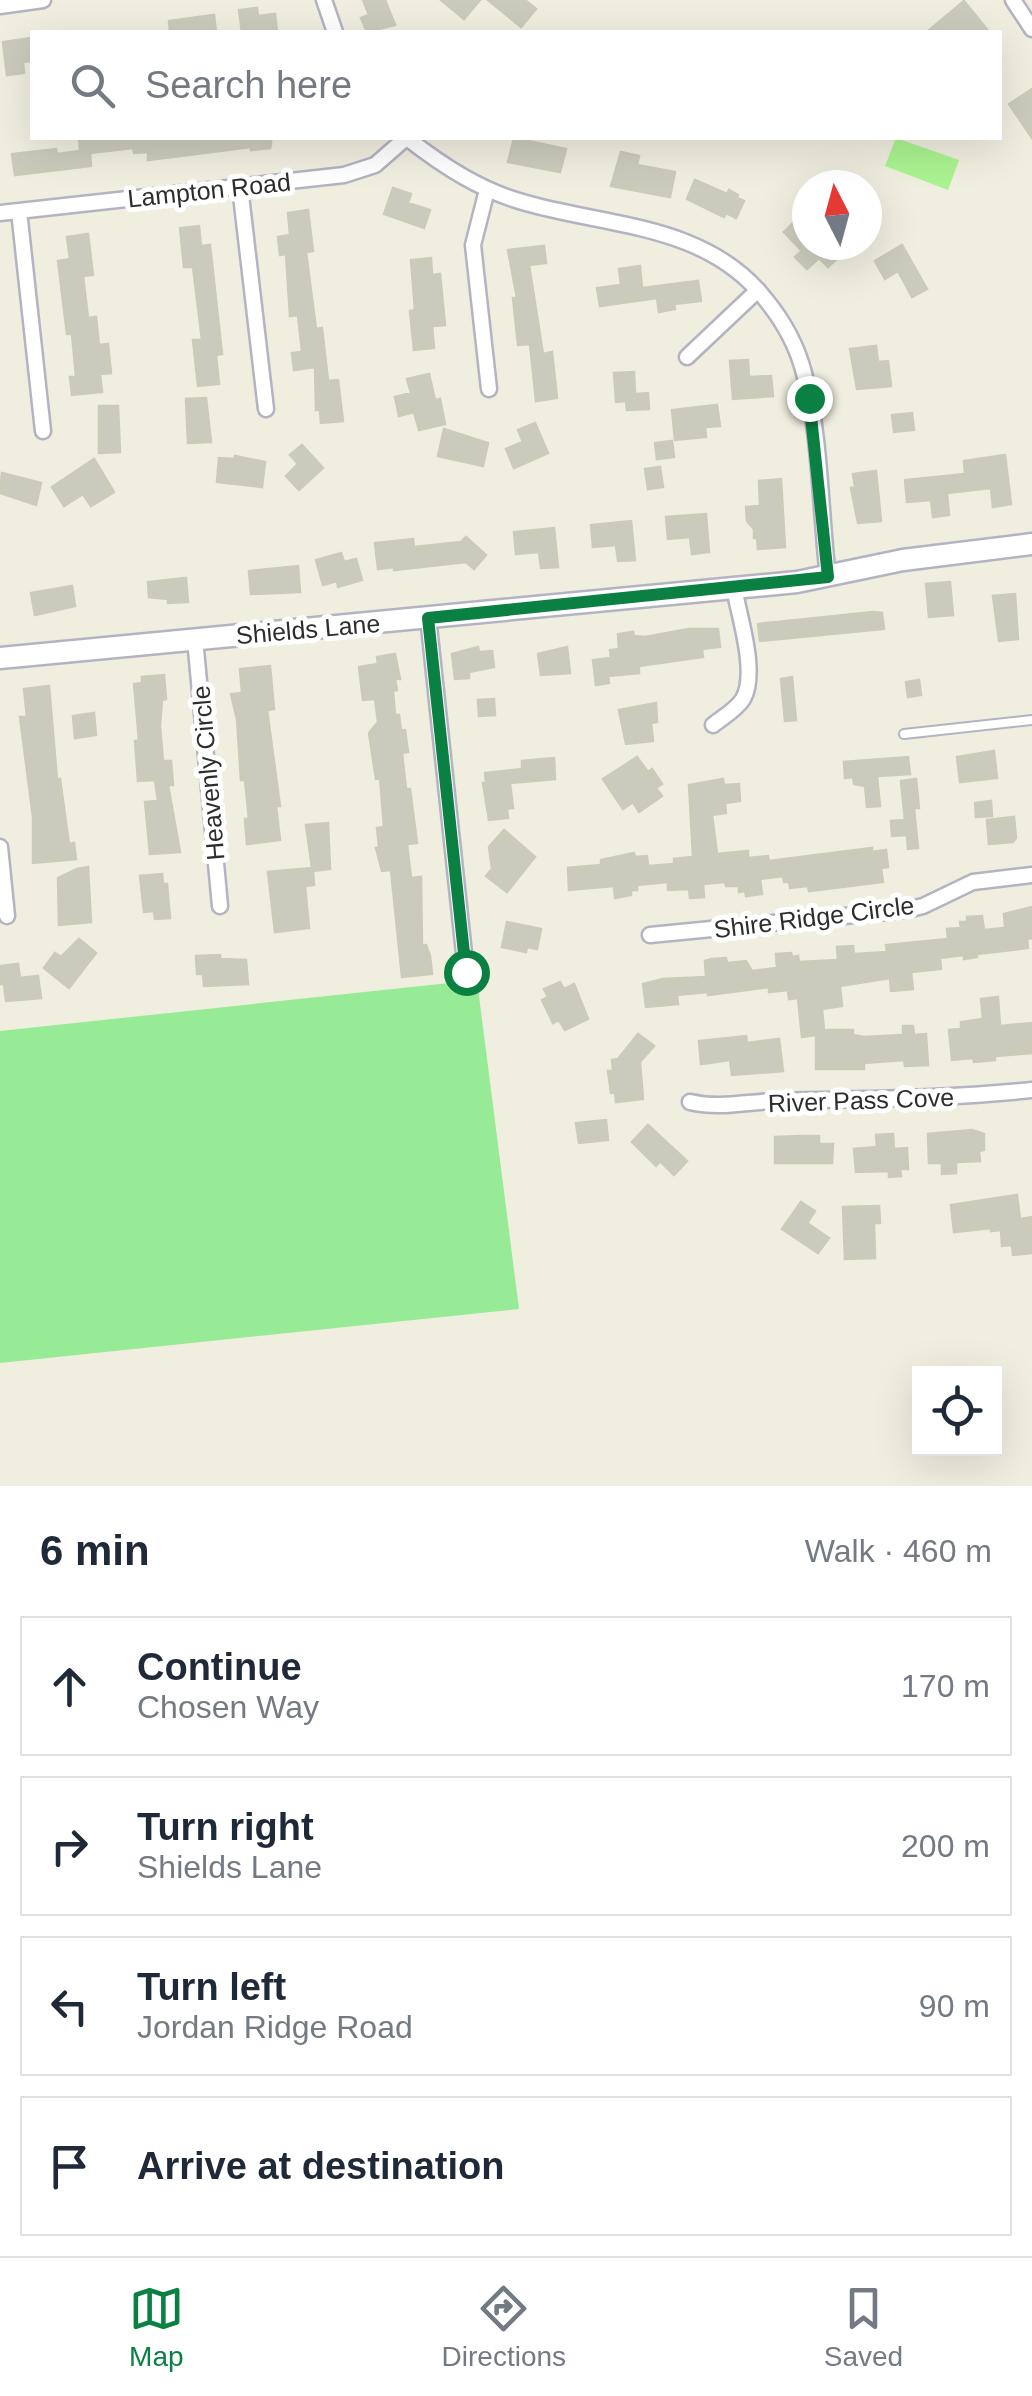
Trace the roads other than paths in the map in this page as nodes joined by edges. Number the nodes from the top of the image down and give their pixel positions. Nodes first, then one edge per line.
1 (43, 0) edge
2 (324, 0) edge
3 (1012, 0) edge
4 (0, 6) edge
5 (1032, 29) edge
6 (333, 30) edge
7 (405, 140) edge
8 (410, 140) edge
9 (240, 187) junction
10 (487, 190) junction
11 (19, 211) junction
12 (0, 213) edge
13 (758, 290) junction
14 (687, 357) dead end
15 (489, 389) dead end
16 (266, 410) dead end
17 (43, 431) dead end
18 (1032, 544) edge
19 (828, 577) junction
20 (734, 588) junction
21 (428, 618) junction
22 (196, 640) junction
23 (0, 658) edge
24 (1032, 720) edge
25 (712, 725) dead end
26 (904, 734) dead end
27 (0, 846) edge
28 (1032, 875) edge
29 (220, 906) dead end
30 (7, 916) dead end
31 (650, 935) dead end
32 (466, 972) dead end
33 (1032, 1090) edge
34 (690, 1102) dead end

1 - 4 street
2 - 6 street
3 - 5 street
7 - 9 street, Lampton Road
8 - 10 street
9 - 11 street, Lampton Road
9 - 16 street
10 - 13 street
10 - 15 street
11 - 12 street, Lampton Road
11 - 17 street
13 - 14 street
13 - 19 street
18 - 19 main road, Shields Lane
19 - 20 main road, Shields Lane
20 - 21 main road, Shields Lane
20 - 25 street
21 - 22 main road, Shields Lane
21 - 32 street
22 - 23 main road, Shields Lane
22 - 29 street, Heavenly Circle
24 - 26 lane
27 - 30 street
28 - 31 street, Shire Ridge Circle
33 - 34 street, River Pass Cove

